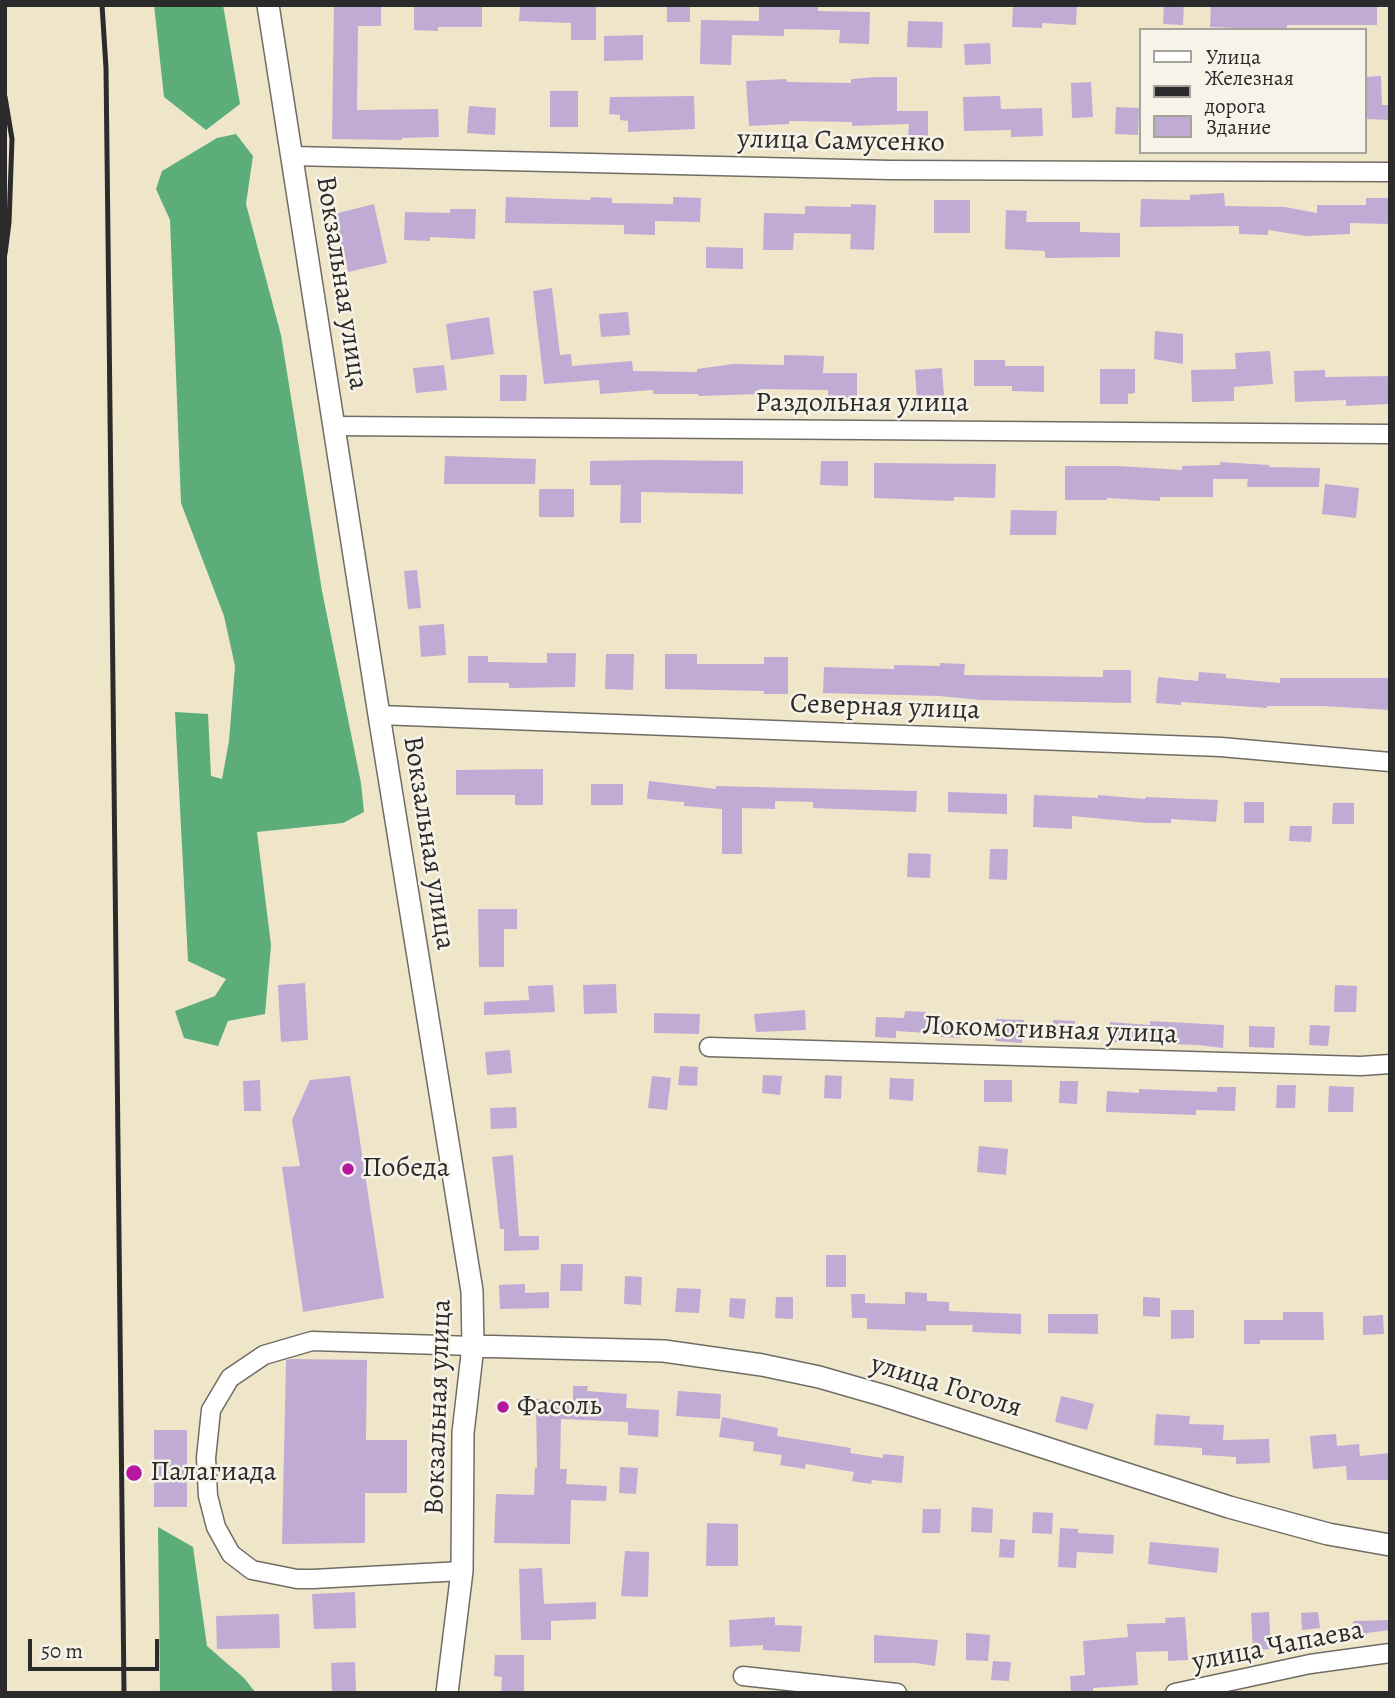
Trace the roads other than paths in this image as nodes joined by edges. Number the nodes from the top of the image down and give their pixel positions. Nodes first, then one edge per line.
1 (268, 5) edge
2 (292, 156) junction
3 (1390, 172) edge
4 (335, 426) junction
5 (1390, 435) edge
6 (379, 715) junction
7 (1390, 762) edge
8 (709, 1047) dead end
9 (1390, 1064) edge
10 (473, 1346) junction
11 (1390, 1545) edge
12 (462, 1571) junction
13 (1390, 1653) edge
14 (743, 1676) dead end
15 (447, 1693) edge
16 (897, 1693) edge
17 (1175, 1693) edge

1 - 2 main road, Вокзальная улица
2 - 3 street, улица Самусенко
2 - 4 main road, Вокзальная улица
4 - 5 street, Раздольная улица
4 - 6 main road, Вокзальная улица
6 - 7 street, Северная улица
6 - 10 main road, Вокзальная улица
8 - 9 street, Локомотивная улица
10 - 11 main road, улица Гоголя
10 - 12 main road, Вокзальная улица
10 - 12 street
12 - 15 main road, Вокзальная улица
13 - 17 street, улица Чапаева
14 - 16 street

